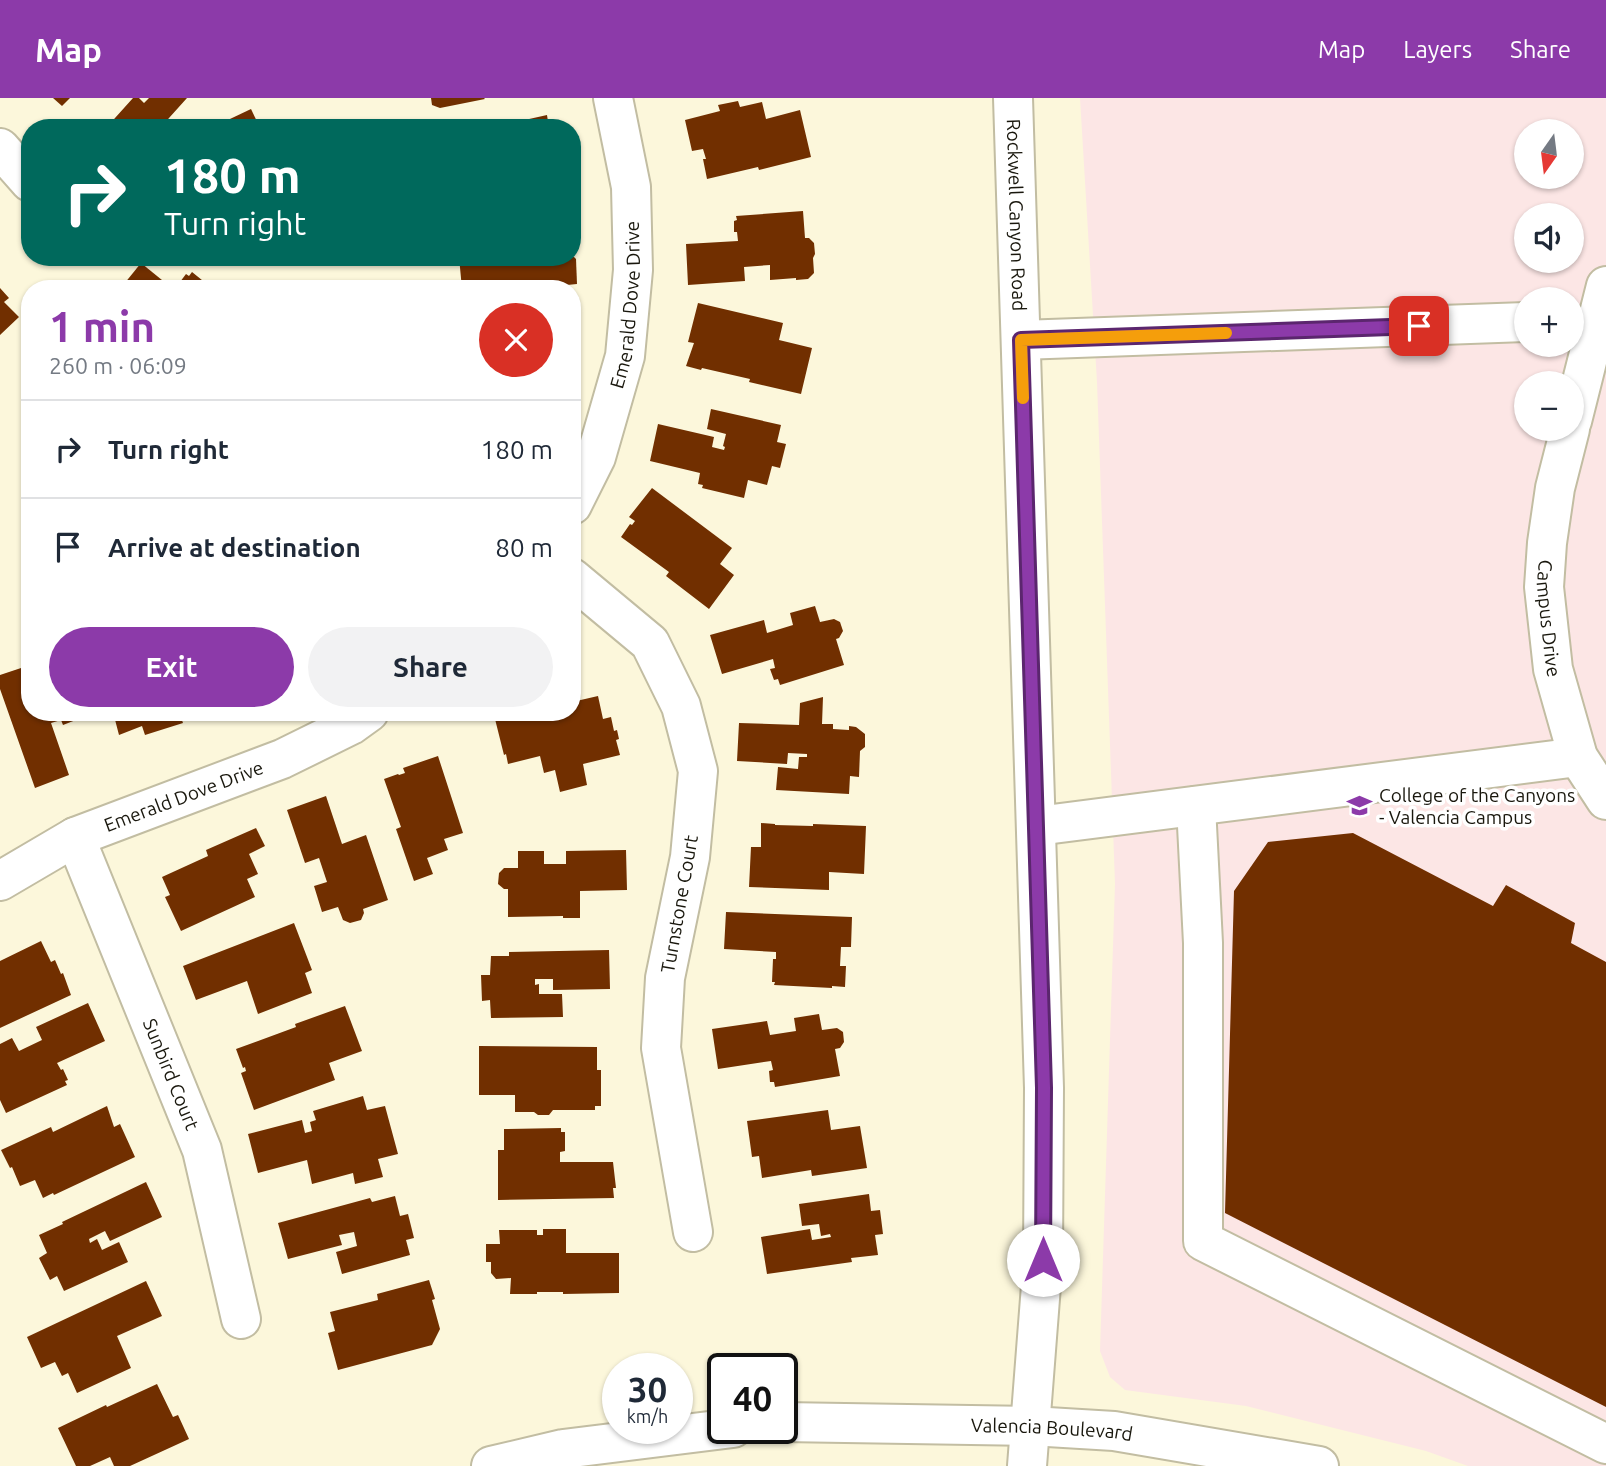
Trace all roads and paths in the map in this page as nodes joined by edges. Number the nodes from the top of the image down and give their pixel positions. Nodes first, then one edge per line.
1 (613, 98) edge
2 (1013, 98) edge
3 (0, 148) edge
4 (21, 172) edge
5 (1595, 311) edge
6 (1514, 322) edge
7 (1021, 340) junction
8 (1582, 371) edge
9 (1567, 441) edge
10 (581, 487) edge
11 (581, 586) edge
12 (357, 721) edge
13 (1578, 757) junction
14 (1606, 800) edge
15 (1196, 806) junction
16 (1037, 826) junction
17 (75, 837) junction
18 (0, 881) edge
19 (693, 1232) dead end
20 (241, 1319) dead end
21 (798, 1422) edge
22 (1031, 1426) junction
23 (707, 1431) edge
24 (1606, 1444) edge
25 (491, 1466) edge
26 (1027, 1466) edge
27 (1319, 1466) edge

1 - 10 street, Emerald Dove Drive
2 - 7 street, Rockwell Canyon Road
3 - 4 street
5 - 8 street
6 - 7 street
7 - 16 street, Rockwell Canyon Road
9 - 13 street, Campus Drive
11 - 19 street, Turnstone Court
12 - 17 street, Emerald Dove Drive
13 - 14 street, Campus Drive
13 - 15 street
15 - 16 street
15 - 24 street
16 - 22 street, Rockwell Canyon Road
17 - 18 street, Emerald Dove Drive
17 - 20 street, Sunbird Court
21 - 22 street, Valencia Boulevard
22 - 26 street, Rockwell Canyon Road
22 - 27 street, Valencia Boulevard
23 - 25 street

